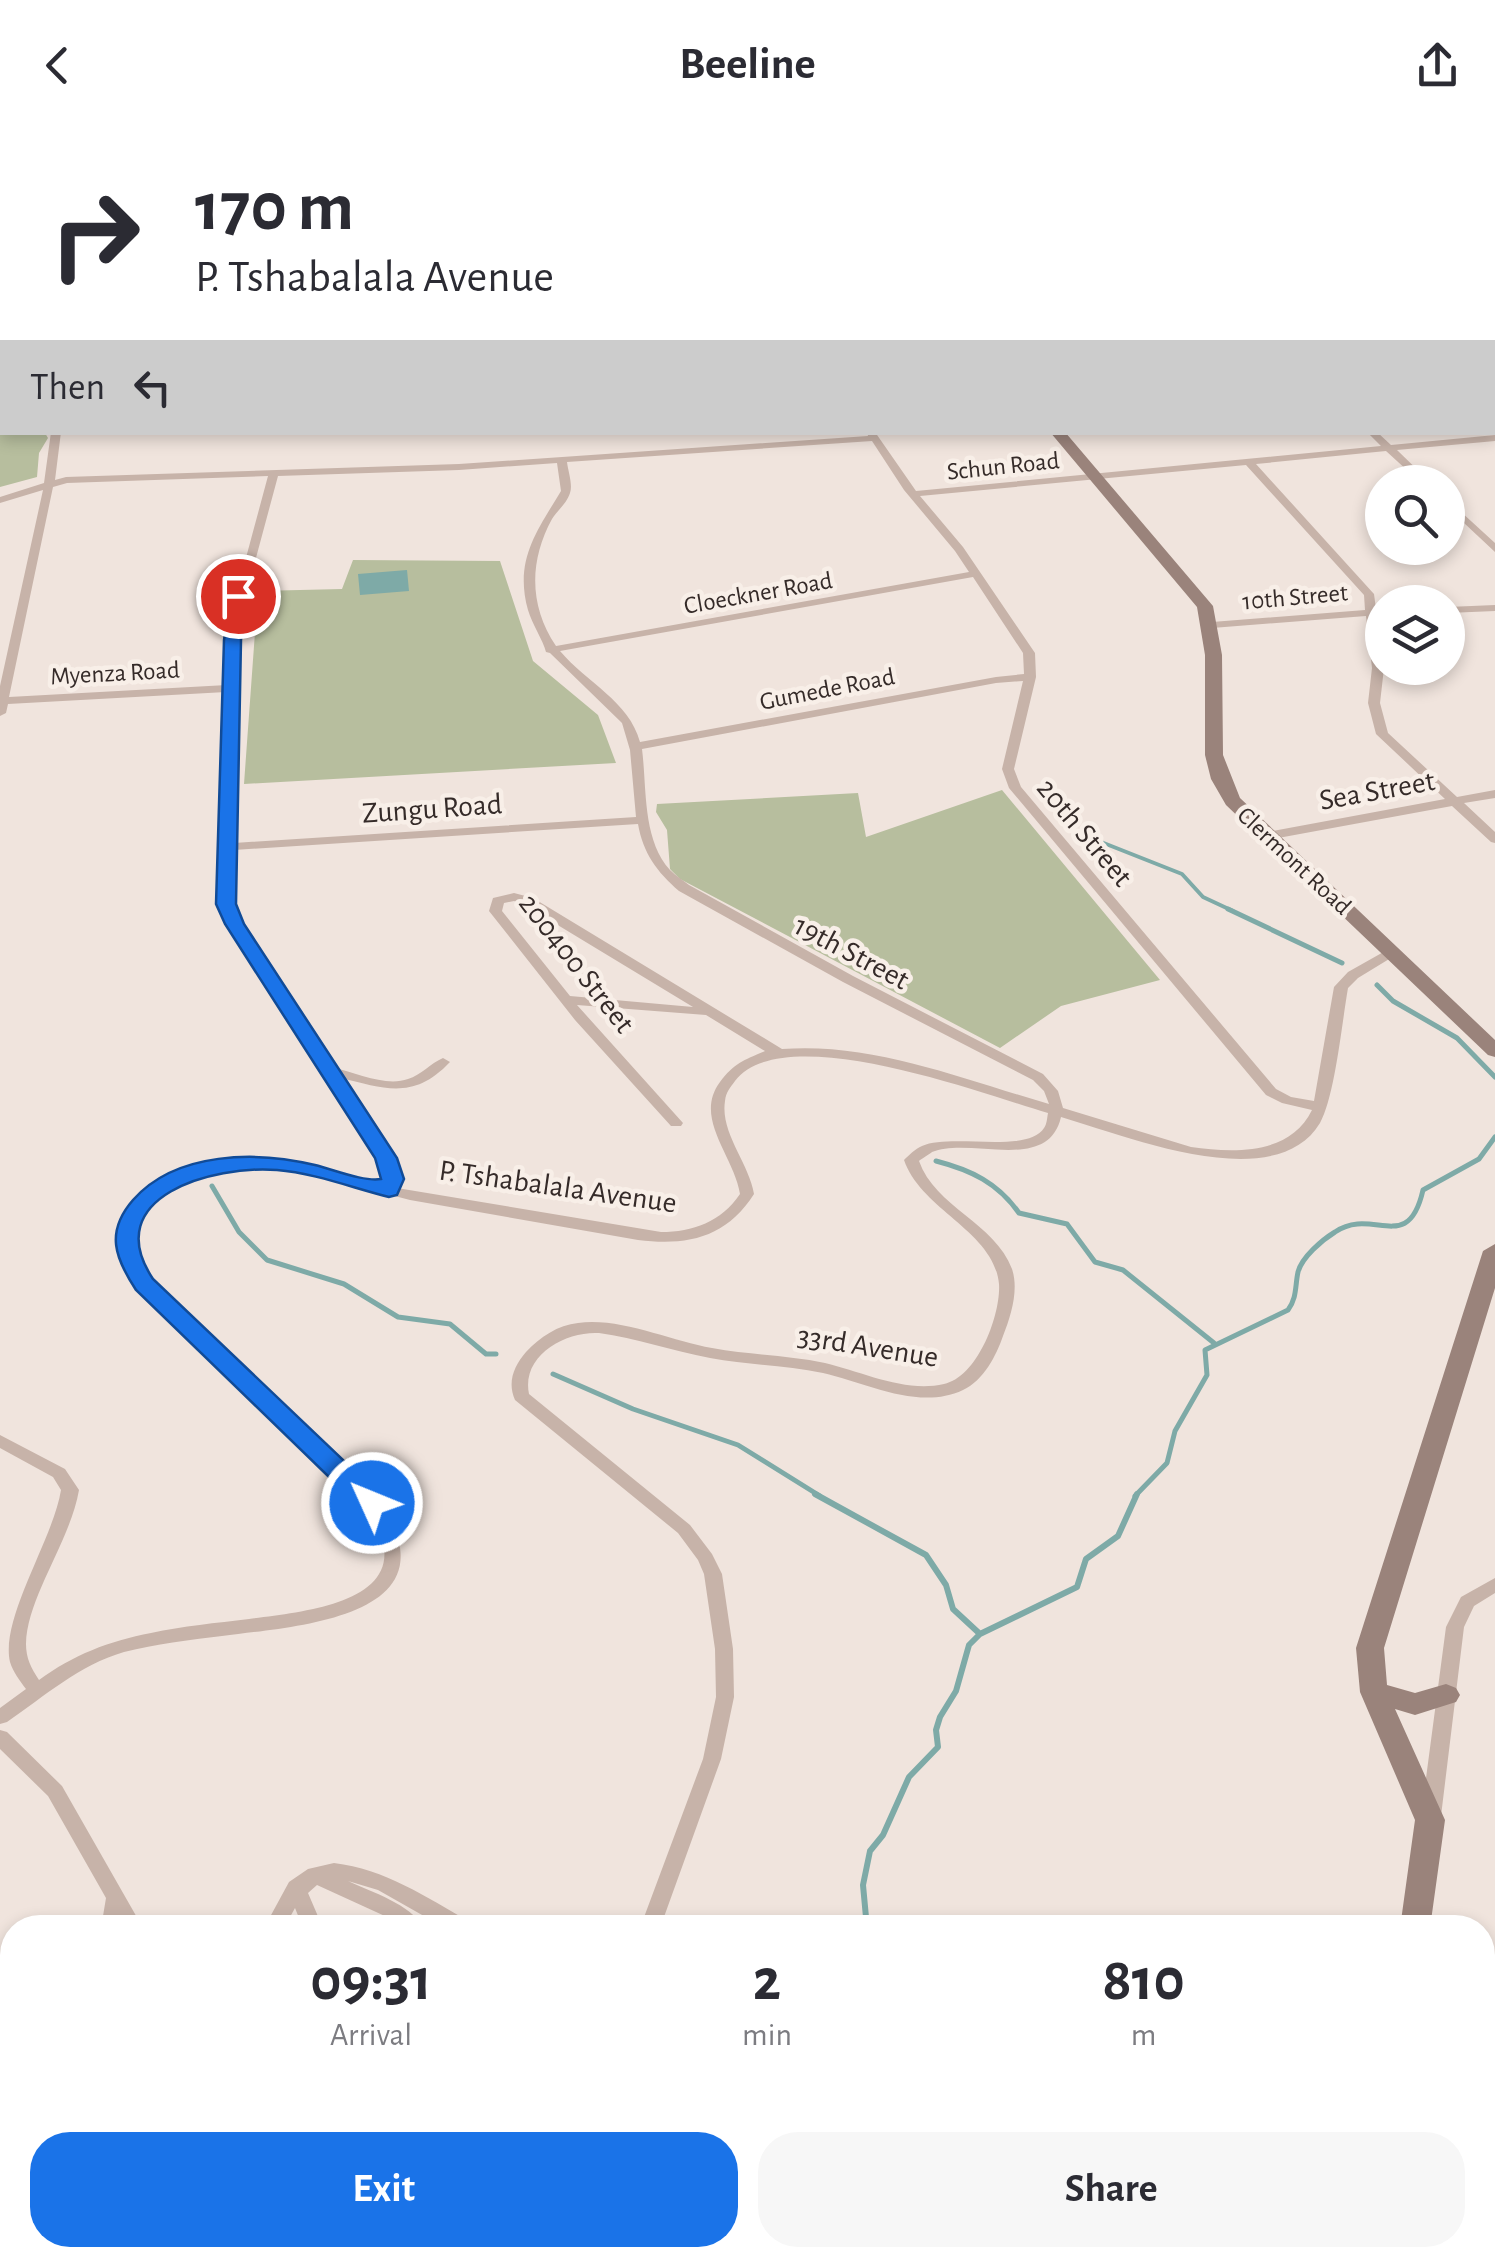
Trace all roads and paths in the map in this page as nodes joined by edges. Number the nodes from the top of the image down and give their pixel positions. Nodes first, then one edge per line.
1 (55, 435) edge
2 (872, 435) edge
3 (1060, 435) edge
4 (1374, 435) edge
5 (1495, 438) edge
6 (1387, 449) junction
7 (562, 460) junction
8 (1249, 462) junction
9 (1406, 465) edge
10 (274, 475) junction
11 (1095, 477) junction
12 (47, 483) junction
13 (915, 494) junction
14 (0, 500) edge
15 (1465, 520) edge
16 (1495, 549) edge
17 (974, 574) junction
18 (1365, 588) edge
19 (1495, 608) edge
20 (1465, 609) edge
21 (1365, 613) edge
22 (1212, 625) junction
23 (550, 650) junction
24 (1030, 677) junction
25 (1376, 685) edge
26 (231, 688) junction
27 (1, 707) edge
28 (634, 747) junction
29 (1495, 794) edge
30 (1454, 802) junction
31 (642, 820) junction
32 (1267, 836) junction
33 (1495, 839) edge
34 (226, 847) junction
35 (1392, 952) junction
36 (569, 1000) junction
37 (710, 1013) junction
38 (1495, 1050) edge
39 (781, 1055) junction
40 (442, 1062) dead end
41 (331, 1071) junction
42 (1320, 1107) junction
43 (1056, 1110) junction
44 (676, 1123) dead end
45 (389, 1190) junction
46 (1495, 1251) edge
47 (0, 1441) edge
48 (1495, 1584) edge
49 (36, 1689) junction
50 (1374, 1692) junction
51 (1446, 1695) junction
52 (0, 1717) edge
53 (0, 1737) edge
54 (1430, 1820) junction
55 (314, 1874) junction
56 (296, 1888) junction
57 (116, 1894) junction
58 (113, 1915) edge
59 (126, 1915) edge
60 (281, 1915) edge
61 (307, 1915) edge
62 (398, 1915) edge
63 (439, 1915) edge
64 (655, 1915) edge
65 (1417, 1915) edge

1 - 12 street
2 - 7 street
2 - 13 street
3 - 11 street, Clermont Road
4 - 6 street
5 - 6 street, Schun Road
6 - 8 street, Schun Road
6 - 9 street
7 - 10 street
7 - 23 street
8 - 11 street, Schun Road
8 - 18 street
10 - 12 street
10 - 26 street
11 - 13 street, Schun Road
11 - 22 street, Clermont Road
12 - 14 street
12 - 27 street
13 - 17 street
15 - 16 street
17 - 23 street, Cloeckner Road
17 - 24 street
19 - 20 street
21 - 22 street, 10th Street
22 - 32 street, Clermont Road
23 - 28 street
24 - 28 street, Gumede Road
24 - 42 street, 20th Street
25 - 30 street
26 - 27 street, Myenza Road
26 - 34 street
28 - 31 street, 19th Street
29 - 30 street, Sea Street
30 - 32 street, Sea Street
30 - 33 street
31 - 34 street, Zungu Road
31 - 43 street, 19th Street
32 - 35 street, Clermont Road
34 - 41 street
35 - 38 street, Clermont Road
35 - 42 street
36 - 37 street
36 - 37 street, 200400 Street
36 - 44 street, 200400 Street
37 - 39 street, 200400 Street
39 - 43 street, P. Tshabalala Avenue
39 - 45 street, P. Tshabalala Avenue
40 - 41 street
41 - 45 street
42 - 43 street
43 - 64 street, 33rd Avenue
45 - 49 street, P. Tshabalala Avenue
46 - 50 street
47 - 49 street
48 - 51 street
49 - 52 street, P. Tshabalala Avenue
50 - 51 street
50 - 54 street
51 - 54 street
53 - 57 street
54 - 65 street
55 - 56 street
55 - 62 street
55 - 63 street
56 - 60 street
56 - 61 street
57 - 58 street
57 - 59 street

